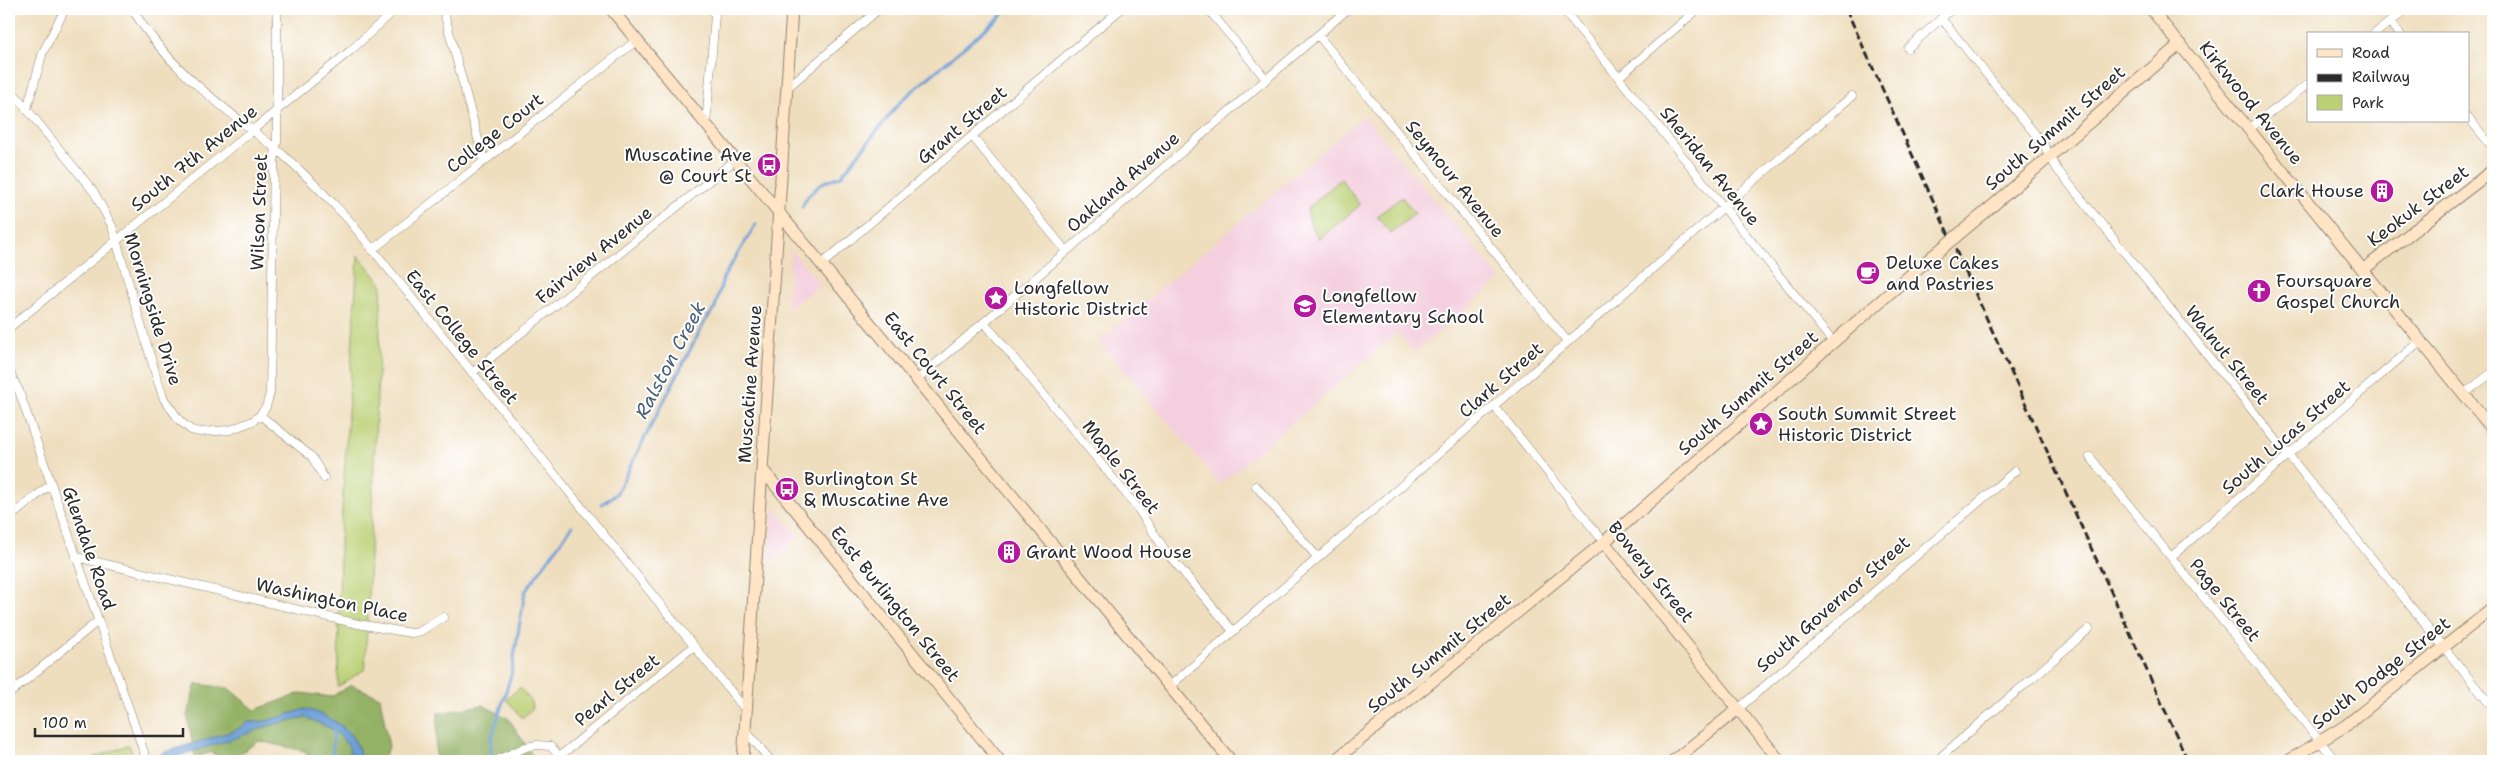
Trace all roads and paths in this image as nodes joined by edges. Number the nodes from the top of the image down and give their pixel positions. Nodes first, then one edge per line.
1 (65, 9) edge
2 (132, 9) edge
3 (277, 9) edge
4 (396, 9) edge
5 (443, 9) edge
6 (611, 9) edge
7 (792, 9) edge
8 (879, 9) edge
9 (1121, 9) edge
10 (1208, 9) edge
11 (1348, 9) edge
12 (1563, 9) edge
13 (1698, 9) edge
14 (1952, 9) edge
15 (2151, 9) edge
16 (2407, 9) edge
17 (714, 11) edge
18 (1941, 18) junction
19 (2390, 22) junction
20 (2377, 32) edge
21 (2398, 32) edge
22 (1318, 35) junction
23 (636, 40) junction
24 (2180, 44) junction
25 (1908, 48) dead end
26 (1619, 77) junction
27 (1266, 79) junction
28 (2307, 85) edge
29 (9, 87) edge
30 (787, 88) junction
31 (1852, 96) dead end
32 (26, 109) junction
33 (276, 110) junction
34 (2470, 119) edge
35 (706, 125) junction
36 (2249, 129) junction
37 (251, 131) junction
38 (972, 136) junction
39 (2493, 148) edge
40 (276, 149) junction
41 (2050, 156) junction
42 (735, 160) junction
43 (484, 161) junction
44 (2493, 170) edge
45 (1723, 208) junction
46 (778, 212) junction
47 (115, 241) junction
48 (372, 250) junction
49 (1066, 251) junction
50 (822, 264) junction
51 (2364, 269) junction
52 (984, 322) junction
53 (9, 328) edge
54 (2421, 340) junction
55 (1568, 342) junction
56 (1833, 342) junction
57 (9, 371) edge
58 (2493, 372) edge
59 (472, 373) junction
60 (918, 379) junction
61 (2464, 394) junction
62 (1494, 406) junction
63 (260, 415) junction
64 (2493, 430) edge
65 (2288, 455) junction
66 (2090, 457) dead end
67 (762, 469) junction
68 (2015, 471) dead end
69 (324, 478) dead end
70 (50, 484) junction
71 (1256, 486) dead end
72 (9, 518) edge
73 (1604, 542) junction
74 (76, 557) junction
75 (2172, 557) junction
76 (1318, 558) junction
77 (2493, 608) edge
78 (444, 617) dead end
79 (98, 621) junction
80 (2090, 629) dead end
81 (1233, 631) junction
82 (694, 646) junction
83 (2444, 647) junction
84 (1170, 686) junction
85 (9, 694) edge
86 (2493, 708) edge
87 (745, 710) junction
88 (1738, 710) junction
89 (746, 730) junction
90 (2321, 742) junction
91 (562, 759) edge
92 (497, 760) edge
93 (147, 761) edge
94 (743, 761) edge
95 (770, 761) edge
96 (1000, 761) edge
97 (1231, 761) edge
98 (1334, 761) edge
99 (1673, 761) edge
100 (1780, 761) edge
101 (1936, 761) edge
102 (2288, 761) edge
103 (2336, 761) edge

1 - 32 street
2 - 37 street, East College Street
3 - 33 street, Wilson Street
4 - 33 street, South 7th Avenue
5 - 43 street
6 - 23 street, East Court Street
7 - 30 street, Muscatine Avenue
8 - 30 street
9 - 38 street, Grant Street
10 - 27 street
11 - 22 street, Oakland Avenue
12 - 26 street, Sheridan Avenue
13 - 26 street
14 - 18 street
15 - 24 street, Kirkwood Avenue
16 - 19 street
17 - 35 street
18 - 25 street
18 - 41 street, Walnut Street
19 - 20 street
19 - 21 street
22 - 27 street, Oakland Avenue
22 - 55 street, Seymour Avenue
23 - 35 street, East Court Street
23 - 43 street, College Court
24 - 36 street, Kirkwood Avenue
24 - 41 street, South Summit Street
26 - 45 street, Sheridan Avenue
27 - 49 street, Oakland Avenue
28 - 36 street
29 - 32 street, Morningside Drive
30 - 46 street, Muscatine Avenue
31 - 45 street, Clark Street
32 - 47 street, Morningside Drive
33 - 37 street, South 7th Avenue
33 - 40 street, Wilson Street
34 - 39 street
35 - 42 street, East Court Street
36 - 51 street, Kirkwood Avenue
37 - 40 street, East College Street
37 - 47 street, South 7th Avenue
38 - 49 street
38 - 50 street, Grant Street
40 - 48 street, East College Street
40 - 63 street, Wilson Street
41 - 56 street, South Summit Street, bridge
41 - 65 street, Walnut Street
42 - 46 street, East Court Street
42 - 59 street, Fairview Avenue
43 - 48 street, College Court
44 - 51 street, Keokuk Street
45 - 55 street, Clark Street
45 - 56 street, Sheridan Avenue
46 - 50 street, East Court Street
46 - 67 street, Muscatine Avenue
47 - 53 street, South 7th Avenue
47 - 63 street, Morningside Drive
48 - 59 street, East College Street
49 - 52 street, Oakland Avenue
50 - 60 street, East Court Street
51 - 54 street, Kirkwood Avenue
52 - 60 street, Oakland Avenue
52 - 81 street, Maple Street
54 - 61 street, Kirkwood Avenue
54 - 65 street, South Lucas Street
55 - 62 street, Clark Street
56 - 73 street, South Summit Street
57 - 70 street, Glendale Road
58 - 61 street
59 - 82 street, East College Street
60 - 84 street, East Court Street
61 - 64 street, Kirkwood Avenue
62 - 73 street, Bowery Street
62 - 76 street, Clark Street
63 - 69 street
65 - 75 street, South Lucas Street
65 - 83 street, Walnut Street
66 - 75 street, Page Street
67 - 87 street, Muscatine Avenue
67 - 96 street, East Burlington Street
68 - 88 street, South Governor Street
70 - 72 street
70 - 74 street, Glendale Road
71 - 76 street
73 - 88 street, Bowery Street
73 - 98 street, South Summit Street
74 - 78 street, Washington Place
74 - 79 street, Glendale Road
75 - 90 street, Page Street
76 - 81 street, Clark Street
77 - 83 street, South Dodge Street
79 - 85 street
79 - 93 street, Glendale Road
80 - 101 street
81 - 84 street, Clark Street
82 - 87 street, East College Street
82 - 91 street, Pearl Street
83 - 86 street, Walnut Street
83 - 90 street, South Dodge Street
84 - 97 street, East Court Street
87 - 89 street, Muscatine Avenue
88 - 99 street, South Governor Street
88 - 100 street, Bowery Street
89 - 94 street, Muscatine Avenue
89 - 95 street
90 - 102 street, South Dodge Street
90 - 103 street, Page Street
91 - 92 street

